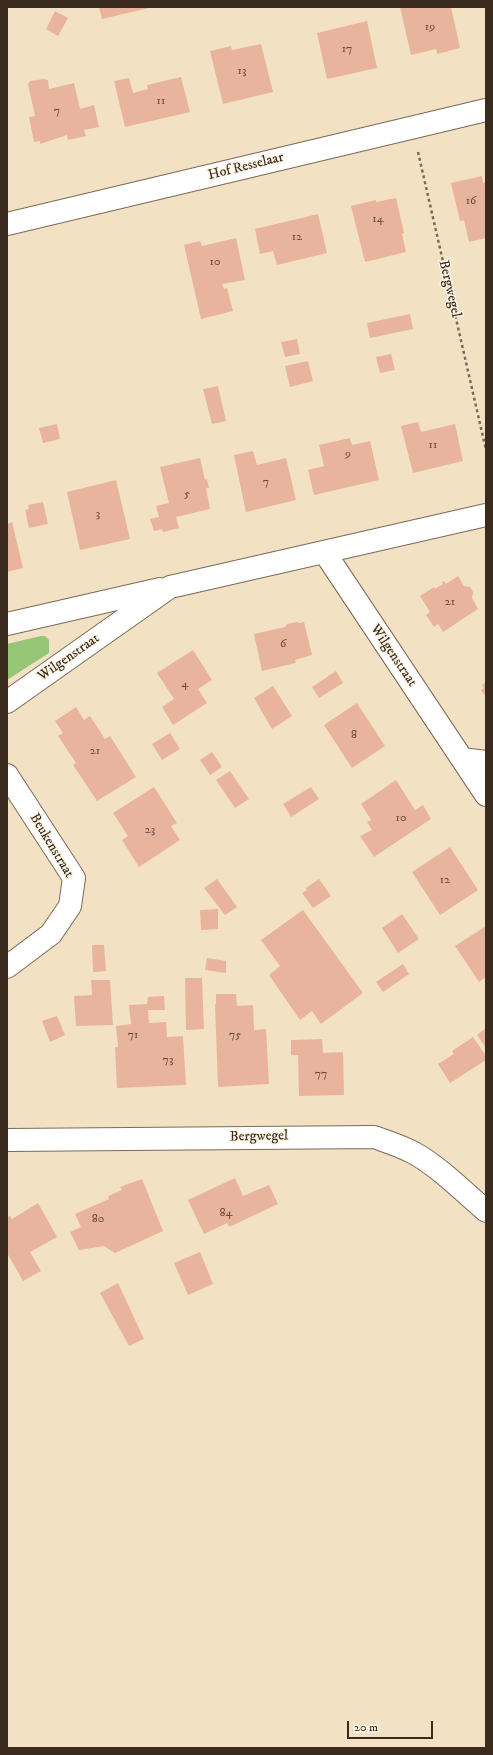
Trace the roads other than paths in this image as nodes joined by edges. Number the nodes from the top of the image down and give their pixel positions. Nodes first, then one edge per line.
1 (486, 110) edge
2 (7, 224) edge
3 (486, 515) edge
4 (325, 553) junction
5 (170, 587) junction
6 (7, 624) edge
7 (7, 702) edge
8 (462, 759) junction
9 (486, 762) edge
10 (7, 775) edge
11 (486, 795) edge
12 (7, 967) edge
13 (7, 1140) edge
14 (486, 1212) edge

1 - 2 street, Hof Resselaar
3 - 4 street, Wilgenstraat
4 - 5 street, Wilgenstraat
4 - 8 street, Wilgenstraat
5 - 6 street, Wilgenstraat
5 - 7 street, Wilgenstraat
8 - 9 street
8 - 11 street, Wilgenstraat
10 - 12 street, Beukenstraat
13 - 14 street, Bergwegel

